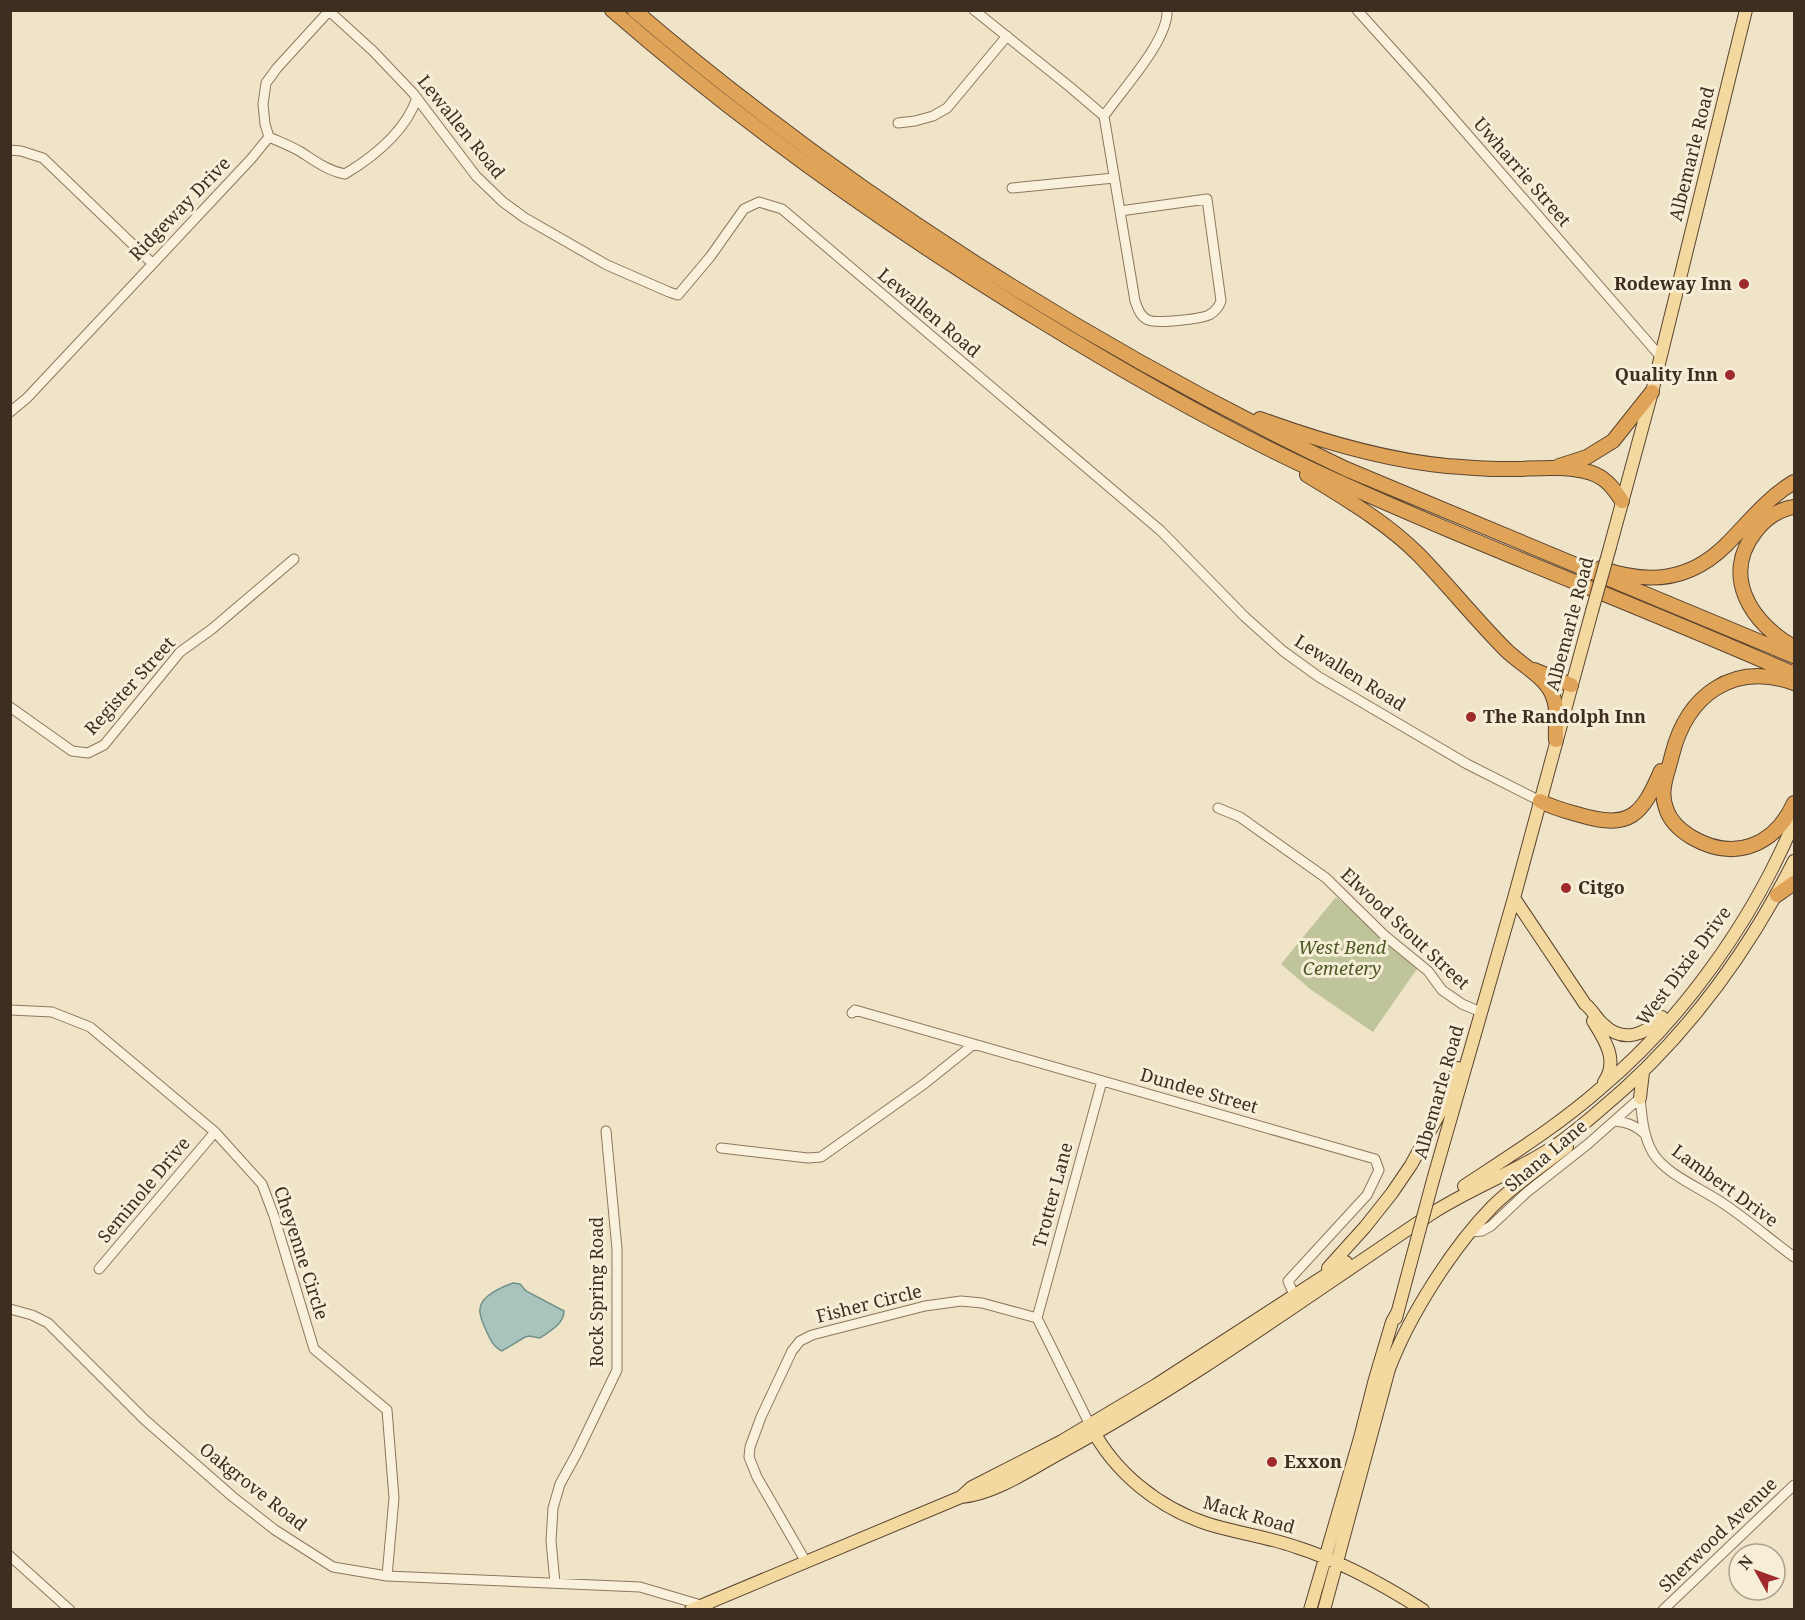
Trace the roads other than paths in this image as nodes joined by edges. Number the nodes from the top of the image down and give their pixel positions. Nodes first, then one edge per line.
1 (612, 10) edge
2 (634, 10) edge
3 (974, 10) edge
4 (1167, 10) edge
5 (1357, 10) edge
6 (1746, 10) edge
7 (328, 11) edge
8 (1007, 36) junction
9 (417, 98) junction
10 (1104, 116) junction
11 (898, 123) dead end
12 (269, 137) junction
13 (10, 150) edge
14 (1114, 178) junction
15 (1012, 188) dead end
16 (1120, 211) junction
17 (152, 263) junction
18 (1660, 356) junction
19 (1652, 392) junction
20 (1216, 404) junction
21 (10, 412) edge
22 (1236, 432) junction
23 (1554, 468) junction
24 (1794, 482) edge
25 (1622, 501) junction
26 (1794, 507) edge
27 (1553, 556) junction
28 (294, 559) dead end
29 (1794, 647) edge
30 (1794, 656) edge
31 (1527, 668) junction
32 (1794, 674) edge
33 (1794, 683) edge
34 (1571, 684) junction
35 (10, 707) edge
36 (1556, 740) junction
37 (1674, 746) junction
38 (1540, 801) junction
39 (1794, 803) edge
40 (1218, 808) dead end
41 (1794, 822) edge
42 (1794, 861) edge
43 (1794, 883) edge
44 (1777, 895) junction
45 (1514, 898) junction
46 (1687, 998) junction
47 (1585, 1004) junction
48 (10, 1010) edge
49 (1481, 1012) junction
50 (852, 1013) dead end
51 (974, 1044) junction
52 (1469, 1052) junction
53 (1643, 1072) junction
54 (1102, 1081) junction
55 (1600, 1089) junction
56 (1640, 1098) junction
57 (1608, 1104) junction
58 (1614, 1121) junction
59 (606, 1131) dead end
60 (215, 1132) junction
61 (1646, 1135) junction
62 (721, 1148) dead end
63 (1491, 1174) junction
64 (1471, 1232) junction
65 (1794, 1257) edge
66 (99, 1269) dead end
67 (1313, 1283) junction
68 (1294, 1295) junction
69 (10, 1309) edge
70 (1397, 1312) junction
71 (1037, 1318) junction
72 (1389, 1369) junction
73 (1092, 1430) junction
74 (1794, 1485) edge
75 (10, 1556) edge
76 (1324, 1558) junction
77 (806, 1562) junction
78 (1338, 1564) junction
79 (387, 1576) junction
80 (555, 1583) junction
81 (700, 1608) edge
82 (70, 1610) edge
83 (1310, 1610) edge
84 (1324, 1610) edge
85 (1423, 1610) edge
86 (1664, 1610) edge

1 - 22 highway
2 - 20 highway
3 - 8 street
4 - 10 street
5 - 18 street, Uwharrie Street
6 - 18 main road, Albemarle Road
7 - 9 street, Lewallen Road
7 - 12 street
8 - 10 street
8 - 11 street
9 - 12 street
9 - 38 street, Lewallen Road
10 - 14 street
12 - 17 street, Ridgeway Drive
13 - 17 street
14 - 15 street
14 - 16 street
16 - 16 street
17 - 21 street, Ridgeway Drive
18 - 19 main road, Albemarle Road
19 - 23 highway
19 - 25 main road, Albemarle Road
20 - 23 highway
20 - 27 highway
22 - 31 highway
22 - 32 highway
23 - 25 highway
24 - 27 highway
25 - 34 main road, Albemarle Road, bridge
26 - 29 highway
27 - 30 highway
28 - 35 street, Register Street
31 - 34 highway
31 - 36 highway
33 - 37 highway
34 - 36 main road, Albemarle Road
36 - 38 main road, Albemarle Road
37 - 38 highway
37 - 39 highway
38 - 45 main road, Albemarle Road
40 - 49 street, Elwood Stout Street
41 - 46 main road, West Dixie Drive
42 - 44 main road, West Dixie Drive
43 - 44 highway
44 - 53 main road, West Dixie Drive
45 - 47 main road
45 - 49 main road, Albemarle Road
46 - 47 main road
46 - 55 main road, West Dixie Drive
47 - 55 main road
48 - 60 street, Cheyenne Circle
49 - 52 main road, Albemarle Road
50 - 51 street, Dundee Street
51 - 54 street, Dundee Street
51 - 62 street
52 - 67 main road
52 - 70 main road, Albemarle Road, bridge
53 - 56 main road
53 - 57 main road, West Dixie Drive
54 - 68 street, Dundee Street
54 - 71 street, Trotter Lane
55 - 63 main road, West Dixie Drive
56 - 58 street, Shana Lane
56 - 61 street, Lambert Drive
57 - 63 main road, West Dixie Drive
57 - 64 main road
58 - 61 street
58 - 64 street, Shana Lane
59 - 80 street, Rock Spring Road
60 - 66 street, Seminole Drive
60 - 79 street, Cheyenne Circle
61 - 65 street, Lambert Drive
63 - 67 main road
63 - 73 main road
64 - 72 main road
67 - 68 main road
68 - 73 main road
69 - 79 street, Oakgrove Road
70 - 72 main road, Albemarle Road
70 - 76 main road, Albemarle Road
71 - 73 street
71 - 77 street, Fisher Circle
72 - 78 main road
73 - 76 main road, Mack Road
73 - 77 main road
74 - 86 street, Sherwood Avenue
75 - 82 street
76 - 78 main road, Mack Road
76 - 83 main road, Albemarle Road
77 - 81 main road
78 - 84 main road
78 - 85 main road, Mack Road
79 - 80 street, Oakgrove Road
80 - 81 street, Oakgrove Road

